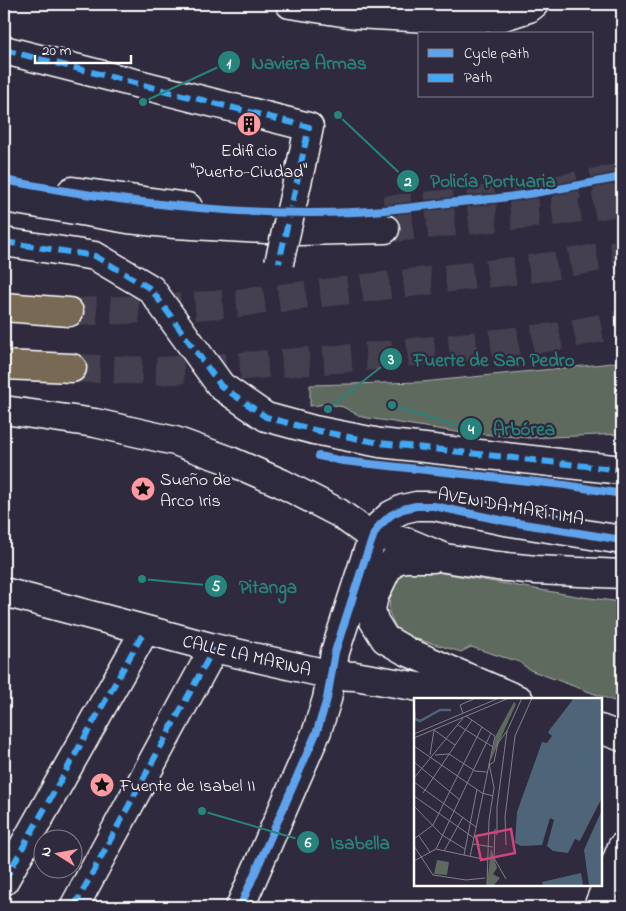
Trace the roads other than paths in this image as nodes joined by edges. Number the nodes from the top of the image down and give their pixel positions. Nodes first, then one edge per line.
1 (290, 4) edge
2 (534, 4) edge
3 (4, 50) edge
4 (4, 180) edge
5 (4, 198) edge
6 (4, 242) edge
7 (279, 263) dead end
8 (4, 307) edge
9 (69, 312) tunnel mouth
10 (4, 365) edge
11 (72, 368) tunnel mouth
12 (4, 410) edge
13 (622, 470) edge
14 (374, 534) junction
15 (622, 540) edge
16 (445, 558) junction
17 (622, 574) edge
18 (4, 592) edge
19 (145, 630) junction
20 (214, 648) junction
21 (332, 675) junction
22 (482, 698) edge
23 (514, 698) edge
24 (601, 729) edge
25 (622, 737) edge
26 (622, 847) edge
27 (4, 881) edge
28 (74, 907) edge
29 (240, 907) edge
30 (598, 907) edge

1 - 2 street
3 - 7 street, bridge
4 - 5 street
6 - 13 street
8 - 9 main road
10 - 11 main road
12 - 14 street
14 - 15 street, AVENIDA MARÍTIMA
14 - 16 street
14 - 21 street
16 - 17 street
16 - 23 street
18 - 19 street, CALLE LA MARINA
19 - 20 street, CALLE LA MARINA
19 - 27 street
20 - 21 street, CALLE LA MARINA
20 - 28 street
21 - 22 street, CALLE LA MARINA
21 - 29 street
24 - 25 street
26 - 30 street

